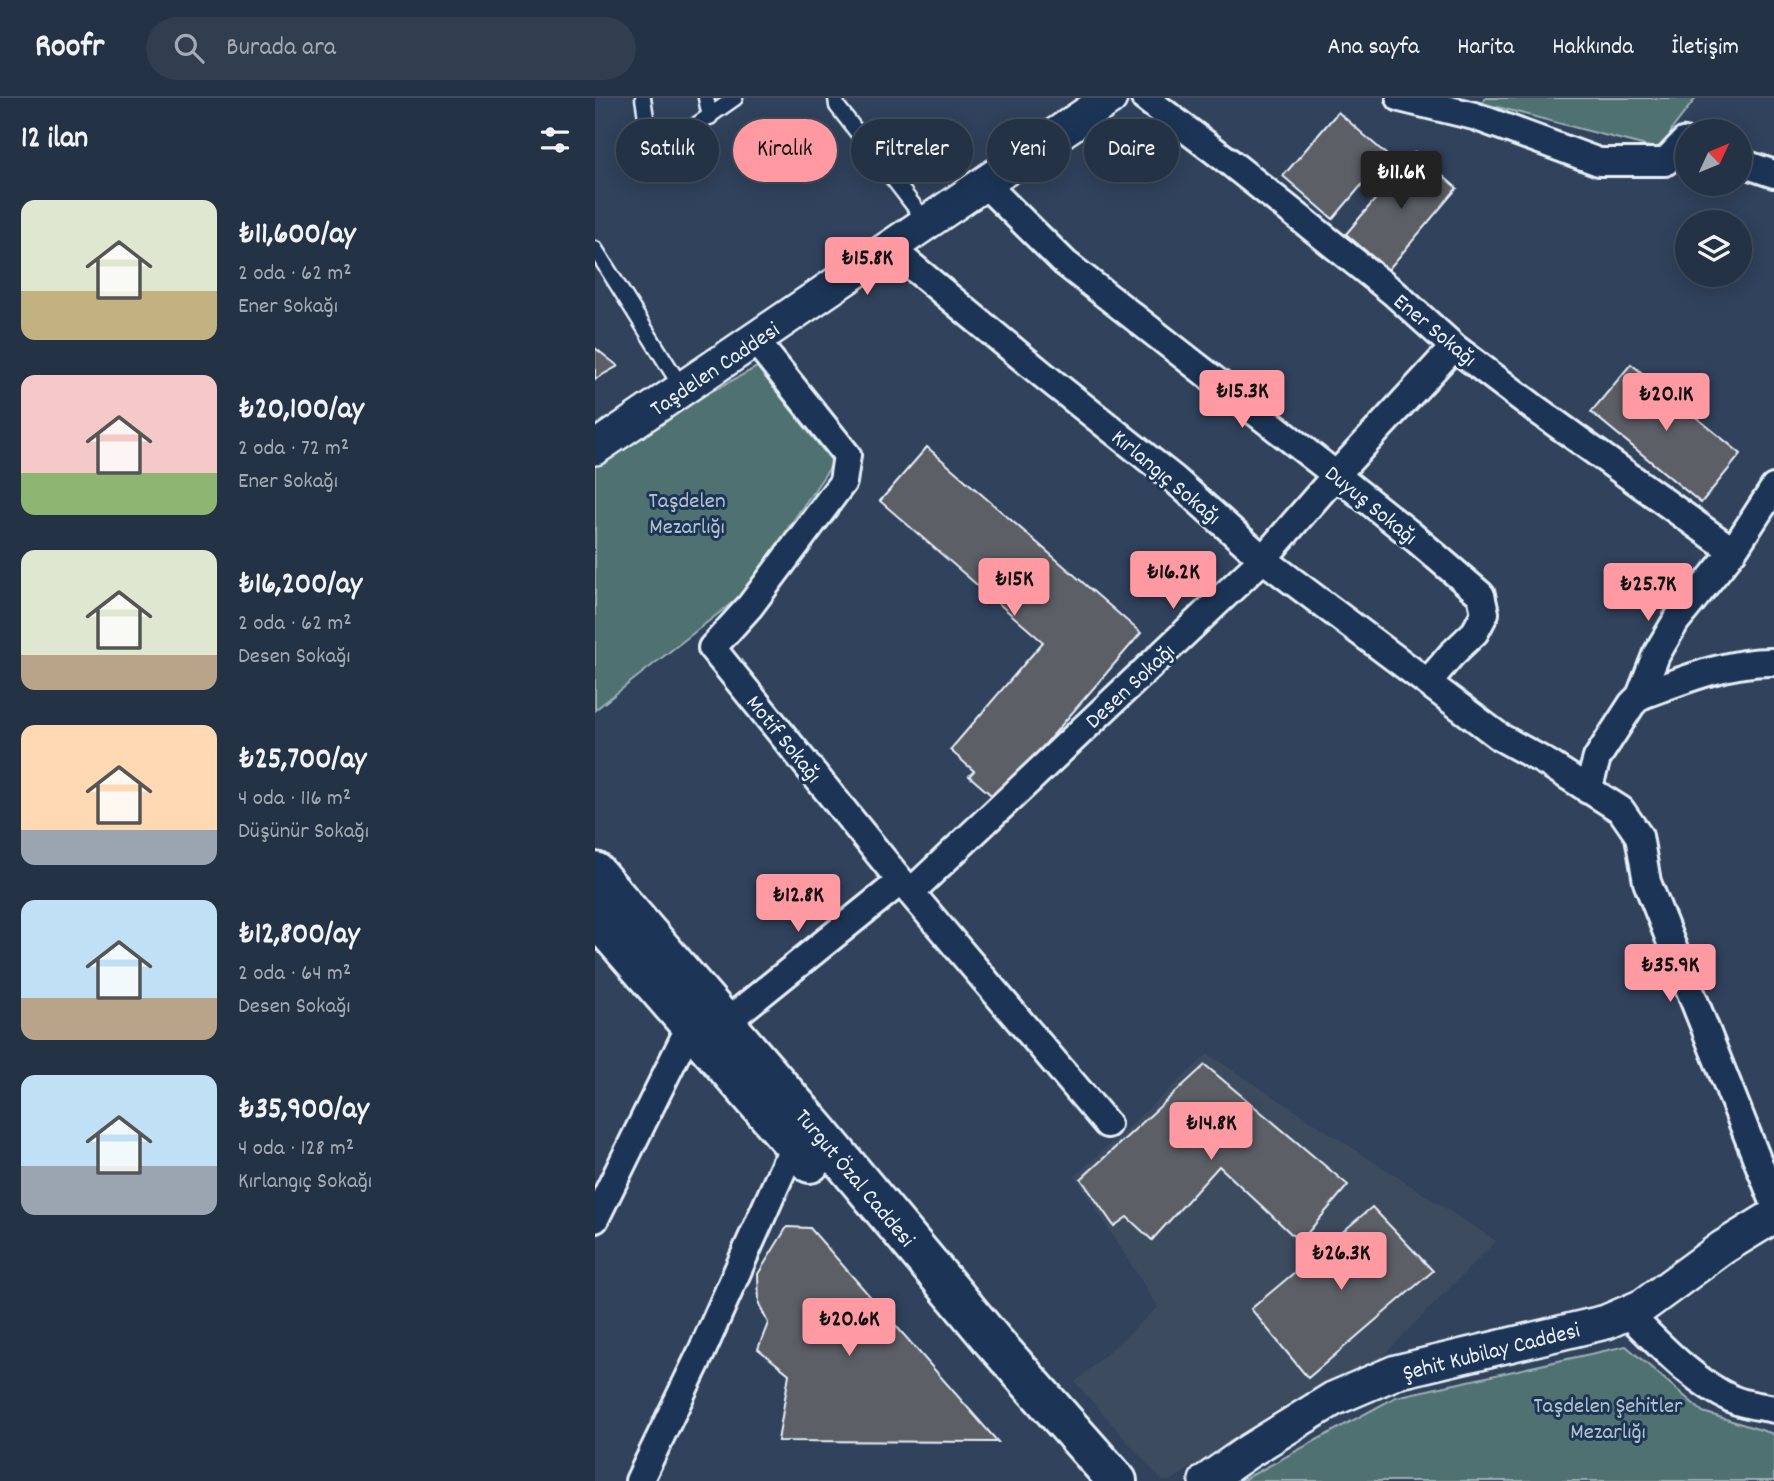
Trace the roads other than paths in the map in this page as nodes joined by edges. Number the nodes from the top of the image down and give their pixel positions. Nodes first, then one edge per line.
1 (643, 98) edge
2 (706, 98) edge
3 (734, 98) edge
4 (836, 98) edge
5 (1110, 98) edge
6 (1145, 98) edge
7 (1400, 98) edge
8 (1479, 107) edge
9 (710, 117) junction
10 (1675, 151) edge
11 (1752, 166) edge
12 (1774, 174) edge
13 (984, 183) junction
14 (927, 223) junction
15 (890, 248) junction
16 (595, 249) edge
17 (755, 340) junction
18 (1454, 347) junction
19 (683, 390) junction
20 (595, 448) edge
21 (1336, 475) junction
22 (1774, 488) edge
23 (1733, 551) junction
24 (1263, 559) junction
25 (1774, 662) edge
26 (1428, 682) junction
27 (1640, 696) junction
28 (1588, 790) junction
29 (595, 872) edge
30 (906, 887) junction
31 (595, 916) edge
32 (708, 1024) junction
33 (1107, 1124) dead end
34 (798, 1149) junction
35 (1774, 1202) edge
36 (1774, 1216) edge
37 (595, 1219) edge
38 (1627, 1313) junction
39 (1774, 1409) edge
40 (639, 1481) edge
41 (1087, 1481) edge
42 (1117, 1481) edge
43 (1206, 1481) edge

1 - 9 lane
2 - 9 lane
3 - 9 lane
4 - 14 lane
5 - 13 street, Taşdelen Caddesi
6 - 18 street, Ener Sokağı
7 - 8 street
8 - 10 street
11 - 12 street
13 - 14 street, Taşdelen Caddesi
13 - 21 street, Duyuş Sokağı
14 - 15 street, Taşdelen Caddesi
15 - 17 street, Taşdelen Caddesi
15 - 24 street, Kırlangıç Sokağı
16 - 19 lane
17 - 19 street, Taşdelen Caddesi
17 - 30 street, Motif Sokağı
18 - 21 street, Desen Sokağı
18 - 23 street, Ener Sokağı
19 - 20 street, Taşdelen Caddesi
21 - 24 street, Desen Sokağı
21 - 26 street, Duyuş Sokağı
22 - 23 street
23 - 27 street
24 - 26 street, Kırlangıç Sokağı
24 - 30 street, Desen Sokağı
25 - 27 street
26 - 28 street, Kırlangıç Sokağı
27 - 28 street
28 - 35 street, Kırlangıç Sokağı
29 - 32 main road, Turgut Özal Caddesi
30 - 32 street, Desen Sokağı
30 - 33 street, Motif Sokağı
31 - 32 main road, Turgut Özal Caddesi
32 - 34 main road, Turgut Özal Caddesi
32 - 37 street
32 - 42 main road, Turgut Özal Caddesi
34 - 40 street
34 - 41 main road, Turgut Özal Caddesi
36 - 38 street, Şehit Kubilay Caddesi
38 - 39 street
38 - 43 street, Şehit Kubilay Caddesi

